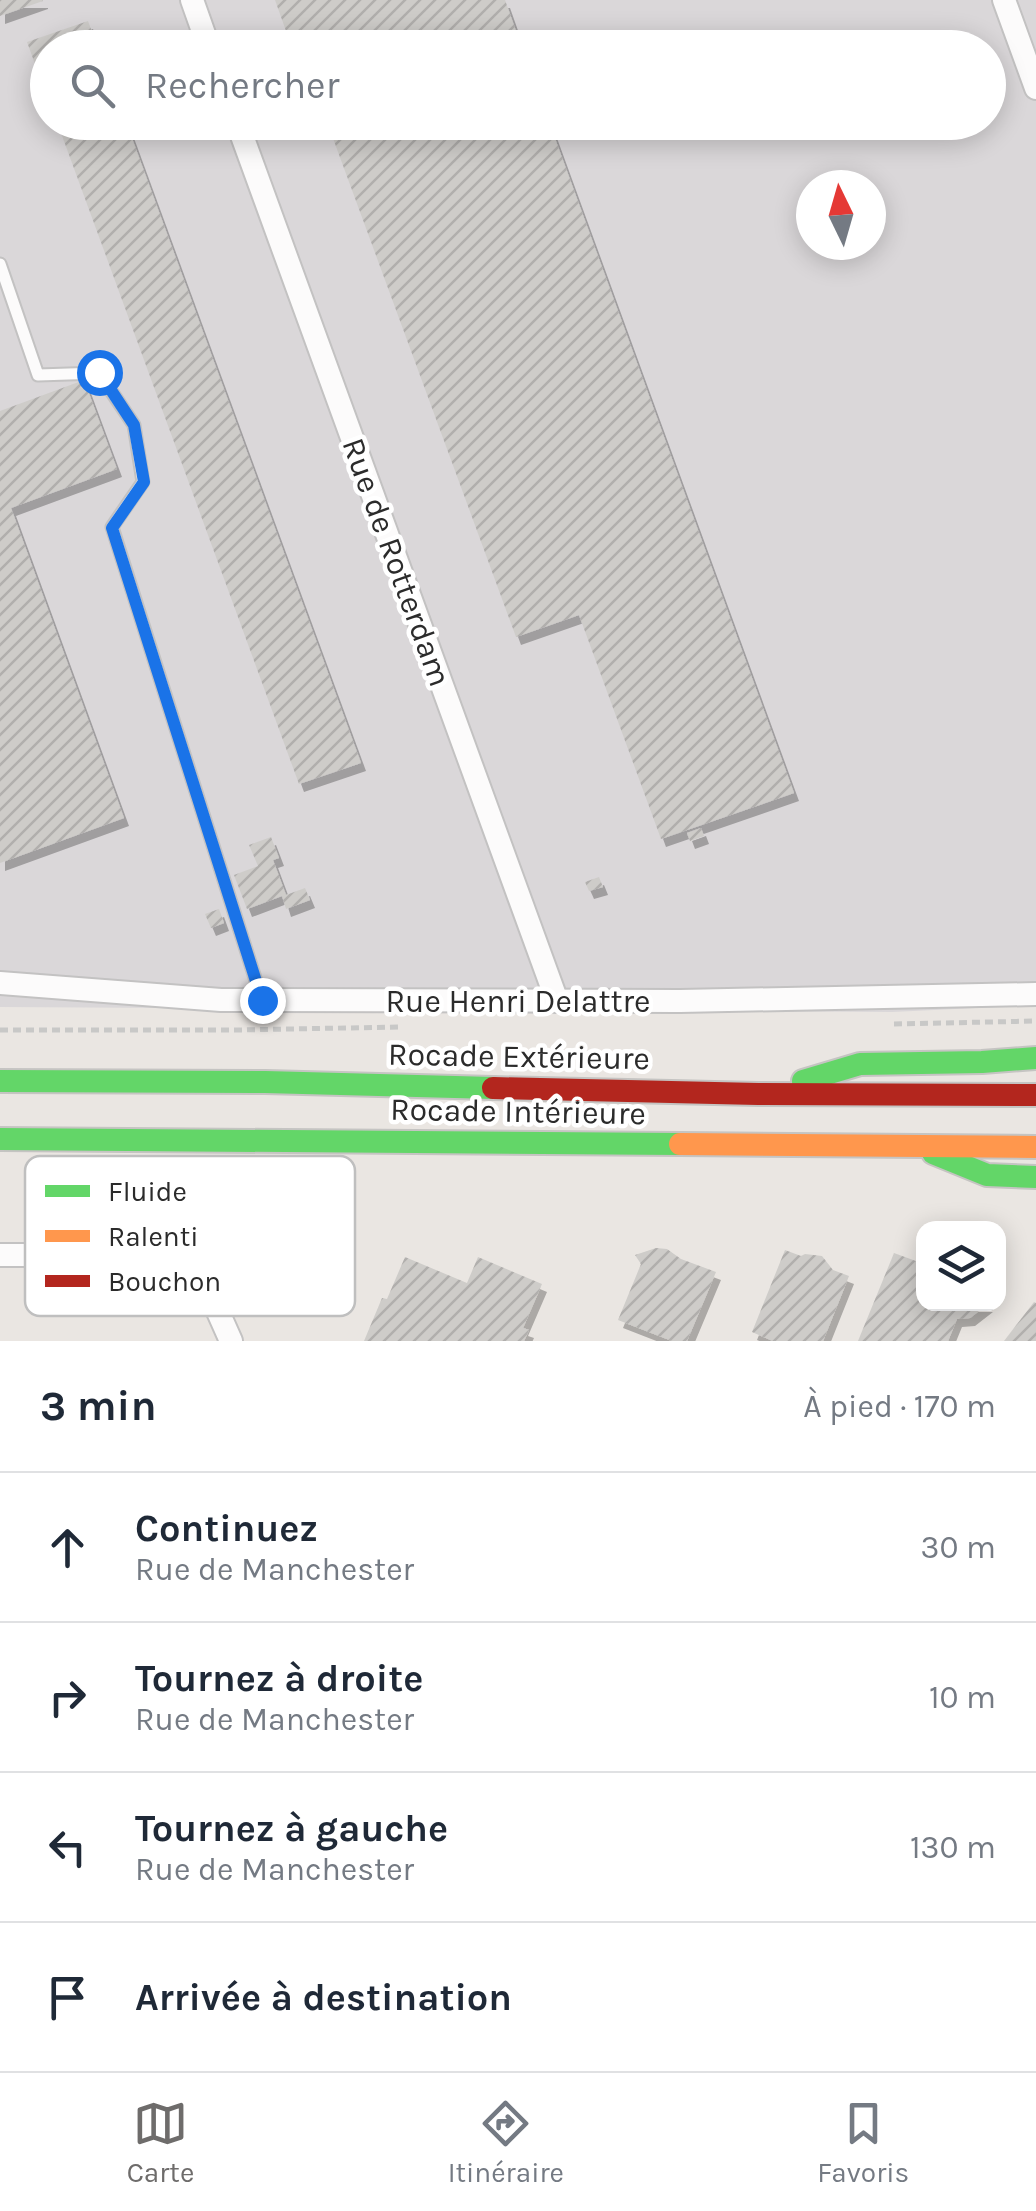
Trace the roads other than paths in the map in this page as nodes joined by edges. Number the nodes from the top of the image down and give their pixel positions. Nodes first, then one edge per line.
1 (192, 0) edge
2 (1004, 0) edge
3 (203, 30) edge
4 (1036, 88) edge
5 (243, 140) edge
6 (0, 264) edge
7 (0, 984) edge
8 (1036, 994) edge
9 (262, 1000) junction
10 (558, 1001) junction
11 (1036, 1058) edge
12 (0, 1081) edge
13 (758, 1094) junction
14 (1036, 1095) edge
15 (0, 1139) edge
16 (1036, 1146) edge
17 (920, 1147) junction
18 (1036, 1177) edge
19 (220, 1316) edge
20 (230, 1341) edge

1 - 3 street
2 - 4 street
5 - 10 street, Rue de Rotterdam
6 - 9 lane
7 - 9 street, Rue Henri Delattre
8 - 10 street, Rue Henri Delattre
9 - 10 street, Rue Henri Delattre
11 - 13 highway
12 - 13 highway, Rocade Extérieure
13 - 14 highway, Rocade Extérieure
15 - 17 highway, Rocade Intérieure
16 - 17 highway, Rocade Intérieure
17 - 18 highway
19 - 20 street

